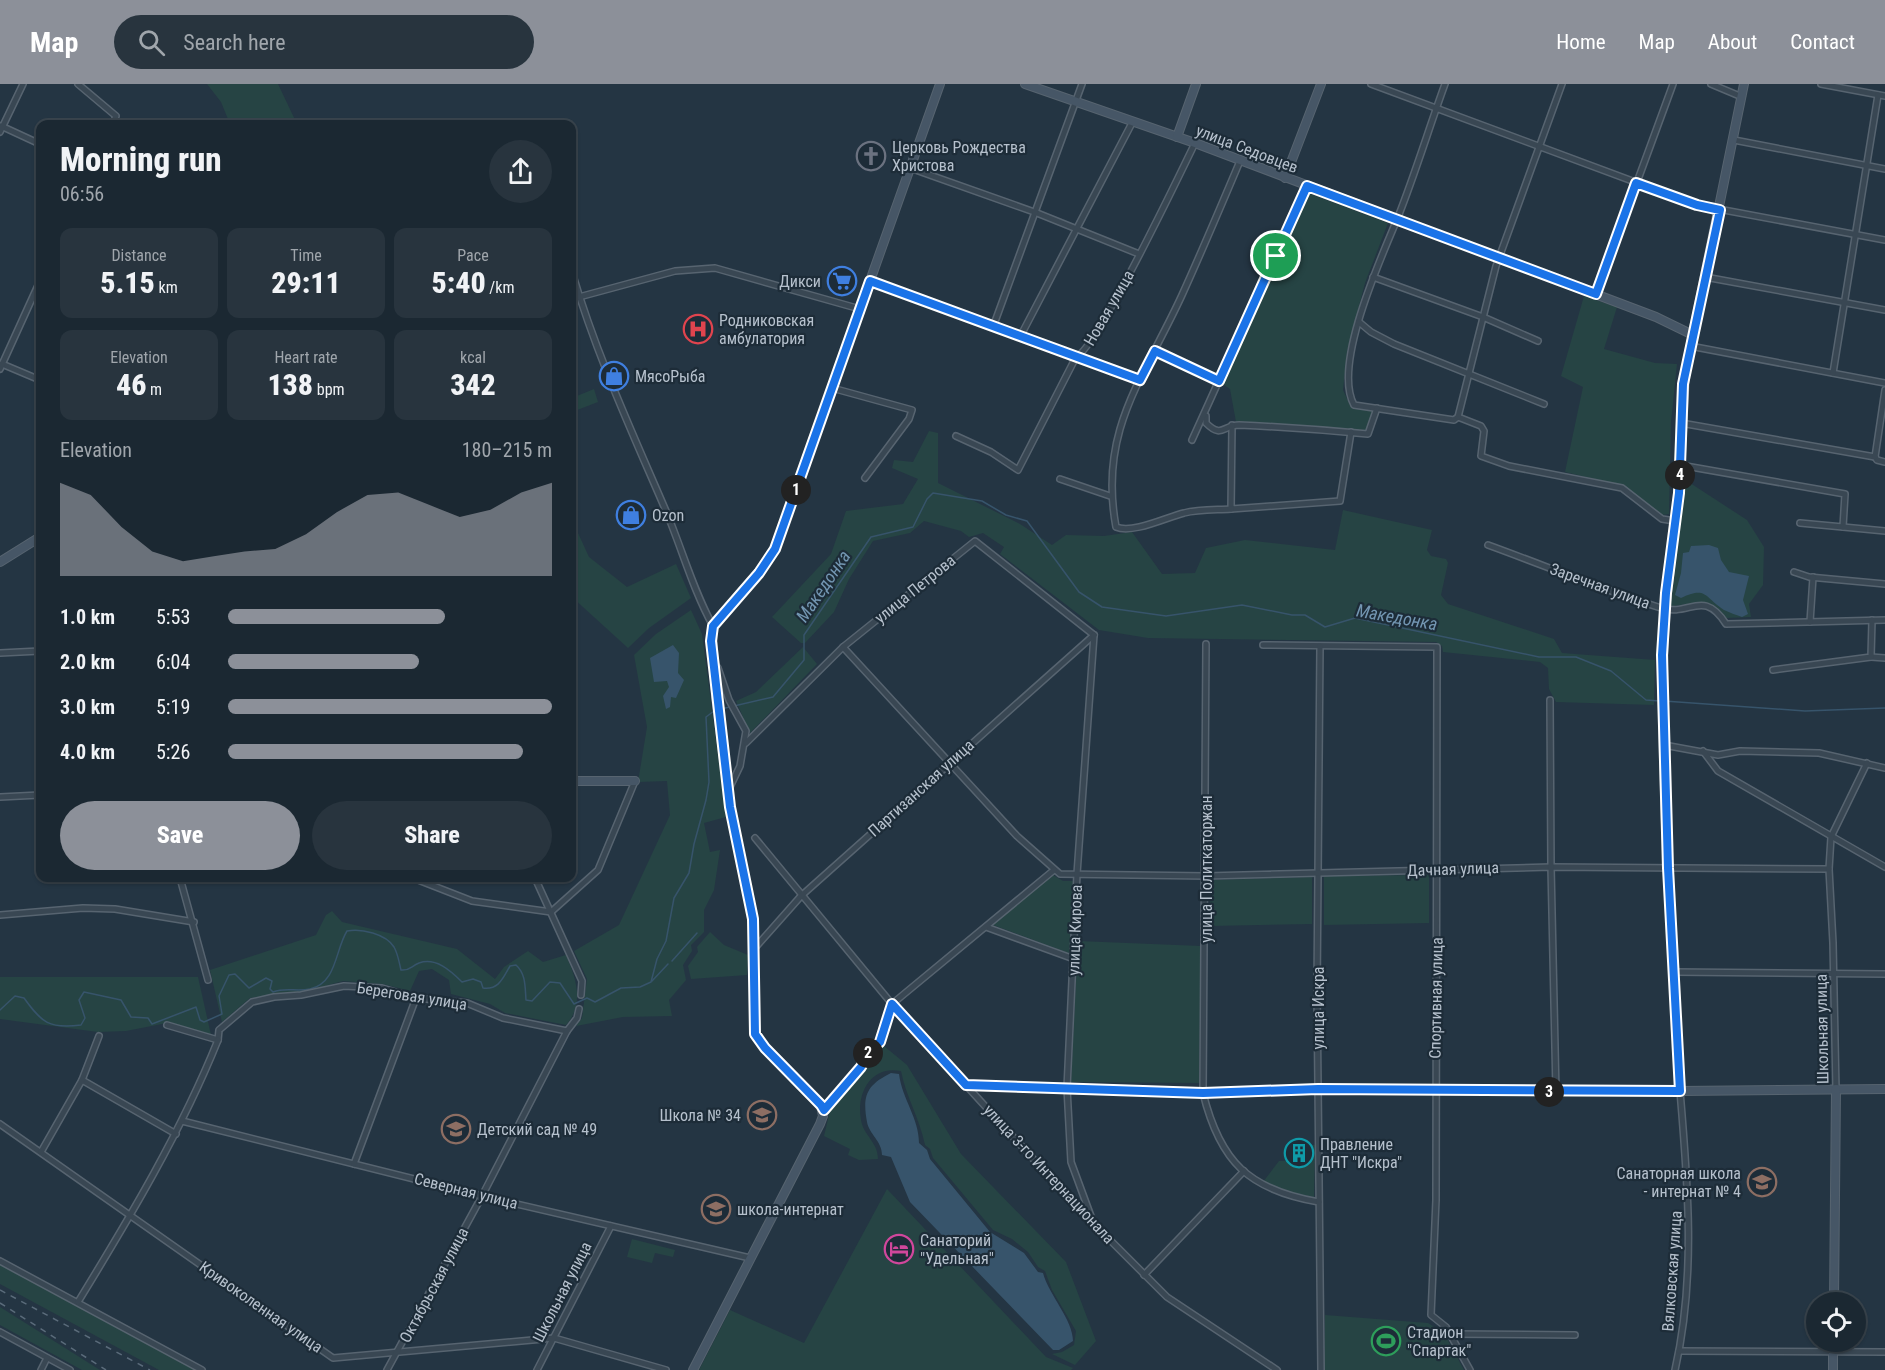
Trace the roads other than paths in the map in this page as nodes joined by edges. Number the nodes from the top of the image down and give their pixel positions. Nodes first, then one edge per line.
1 (23, 84) edge
2 (78, 84) edge
3 (940, 84) edge
4 (1025, 84) edge
5 (1082, 84) edge
6 (1196, 84) edge
7 (1321, 84) edge
8 (1371, 84) edge
9 (1445, 84) edge
10 (1562, 84) edge
11 (1673, 84) edge
12 (1711, 84) edge
13 (1744, 84) edge
14 (1821, 84) edge
15 (1878, 95) junction
16 (1885, 96) edge
17 (1742, 97) junction
18 (1075, 102) junction
19 (1436, 108) junction
20 (114, 120) edge
21 (1132, 123) junction
22 (1, 128) edge
23 (1177, 137) junction
24 (1734, 140) junction
25 (36, 142) edge
26 (1195, 143) junction
27 (1539, 146) junction
28 (1240, 161) junction
29 (1867, 166) junction
30 (910, 168) junction
31 (1885, 169) edge
32 (1285, 178) junction
33 (1636, 183) junction
34 (1307, 186) junction
35 (1720, 210) junction
36 (1037, 213) junction
37 (1397, 220) junction
38 (1075, 228) junction
39 (1855, 234) junction
40 (1885, 240) edge
41 (1139, 254) junction
42 (1499, 258) junction
43 (1373, 277) junction
44 (1706, 277) junction
45 (870, 281) junction
46 (576, 286) edge
47 (36, 290) edge
48 (1596, 294) junction
49 (579, 297) junction
50 (1843, 301) junction
51 (860, 309) junction
52 (1885, 310) edge
53 (1483, 317) junction
54 (1359, 322) junction
55 (993, 327) junction
56 (1693, 335) junction
57 (1020, 337) junction
58 (1538, 341) dead end
59 (1690, 346) junction
60 (1155, 351) junction
61 (1076, 357) junction
62 (2, 363) edge
63 (1833, 373) junction
64 (1467, 374) junction
65 (36, 378) edge
66 (1140, 380) junction
67 (1219, 381) junction
68 (1885, 383) edge
69 (832, 388) junction
70 (1885, 390) edge
71 (1544, 404) dead end
72 (1377, 408) junction
73 (1206, 412) junction
74 (1458, 417) junction
75 (1682, 423) junction
76 (1233, 425) junction
77 (1351, 432) junction
78 (956, 436) dead end
79 (1192, 440) dead end
80 (1875, 457) junction
81 (1885, 462) edge
82 (1680, 465) junction
83 (865, 478) dead end
84 (1060, 479) dead end
85 (1110, 496) junction
86 (1232, 509) junction
87 (1676, 521) junction
88 (1800, 523) dead end
89 (1843, 527) junction
90 (1885, 531) edge
91 (36, 540) edge
92 (1488, 546) dead end
93 (0, 562) edge
94 (1794, 572) dead end
95 (1813, 577) junction
96 (1885, 584) edge
97 (1665, 609) junction
98 (1872, 620) junction
99 (1885, 620) edge
100 (1810, 622) junction
101 (713, 626) junction
102 (1094, 635) junction
103 (1206, 645) dead end
104 (1263, 645) dead end
105 (1320, 646) junction
106 (843, 647) junction
107 (36, 651) edge
108 (0, 653) edge
109 (1870, 657) junction
110 (1885, 657) edge
111 (712, 662) junction
112 (1773, 670) dead end
113 (1550, 700) dead end
114 (746, 743) junction
115 (1664, 745) junction
116 (1703, 751) junction
117 (950, 762) junction
118 (1867, 763) junction
119 (1885, 768) edge
120 (576, 781) edge
121 (635, 781) joint
122 (728, 790) junction
123 (36, 795) edge
124 (0, 797) edge
125 (1831, 837) junction
126 (755, 838) dead end
127 (1551, 867) junction
128 (1885, 867) edge
129 (1668, 868) junction
130 (1829, 869) junction
131 (1054, 870) junction
132 (1436, 870) junction
133 (1318, 873) junction
134 (1077, 874) junction
135 (1206, 876) junction
136 (181, 882) edge
137 (424, 882) edge
138 (537, 882) edge
139 (801, 896) junction
140 (551, 912) junction
141 (0, 915) edge
142 (194, 922) junction
143 (986, 927) junction
144 (754, 949) junction
145 (1074, 959) junction
146 (1674, 972) junction
147 (1834, 974) junction
148 (1885, 974) edge
149 (208, 980) dead end
150 (581, 995) dead end
151 (416, 998) junction
152 (892, 1004) junction
153 (579, 1009) dead end
154 (167, 1025) dead end
155 (567, 1031) junction
156 (99, 1036) dead end
157 (218, 1040) junction
158 (82, 1080) junction
159 (966, 1085) junction
160 (1067, 1088) junction
161 (1318, 1089) junction
162 (1836, 1089) junction
163 (1885, 1089) edge
164 (1436, 1090) junction
165 (1680, 1091) junction
166 (1556, 1092) junction
167 (1203, 1093) junction
168 (824, 1110) junction
169 (182, 1121) junction
170 (0, 1124) edge
171 (176, 1134) junction
172 (41, 1152) junction
173 (354, 1164) junction
174 (1244, 1171) junction
175 (482, 1196) junction
176 (1319, 1202) junction
177 (131, 1215) junction
178 (1093, 1221) junction
179 (611, 1226) junction
180 (750, 1258) junction
181 (0, 1260) edge
182 (1144, 1275) junction
183 (1834, 1292) edge
184 (78, 1302) junction
185 (0, 1332) edge
186 (1450, 1334) junction
187 (1575, 1335) dead end
188 (554, 1338) junction
189 (1679, 1351) junction
190 (1806, 1352) edge
191 (1833, 1352) edge
192 (1866, 1352) edge
193 (1885, 1352) edge
194 (397, 1353) junction
195 (47, 1358) junction
196 (41, 1370) edge
197 (70, 1370) edge
198 (202, 1370) edge
199 (387, 1370) edge
200 (537, 1370) edge
201 (666, 1370) edge
202 (693, 1370) edge
203 (1276, 1370) edge
204 (1321, 1370) edge
205 (1470, 1370) edge
206 (1675, 1370) edge
207 (1833, 1370) edge

1 - 22 street
2 - 20 street
3 - 30 main road
4 - 18 main road, улица Седовцев
5 - 18 street
6 - 23 main road
7 - 32 main road
8 - 19 street
9 - 19 street
10 - 27 street
11 - 33 street
12 - 17 street
13 - 17 main road, Вялковская улица
14 - 15 street
15 - 16 street
15 - 29 street
17 - 24 main road, Вялковская улица
18 - 21 main road, улица Седовцев
18 - 36 street
19 - 27 street
19 - 37 street
21 - 23 main road, улица Седовцев
21 - 38 street
22 - 25 street
23 - 26 main road, улица Седовцев
24 - 29 street
24 - 35 main road, Вялковская улица
26 - 28 main road, улица Седовцев
26 - 41 street, Новая улица
27 - 33 street
27 - 42 street
28 - 32 main road, улица Седовцев
28 - 60 street
29 - 31 street
29 - 39 street
30 - 36 street
30 - 45 main road
32 - 34 main road, улица Седовцев
33 - 35 street
33 - 48 street
34 - 37 main road, улица Седовцев
34 - 67 street
35 - 39 street
35 - 44 main road, Вялковская улица
36 - 38 street
36 - 55 street
37 - 42 main road, улица Седовцев
37 - 43 street
38 - 41 street
38 - 57 street
39 - 40 street
39 - 50 street
41 - 61 street, Новая улица
42 - 48 main road, улица Седовцев
42 - 53 street
43 - 53 street
43 - 54 street
44 - 50 street
44 - 56 main road, Вялковская улица
45 - 51 main road
45 - 55 street
46 - 49 street
47 - 62 street
48 - 56 main road, улица Седовцев
49 - 51 street
49 - 101 street
50 - 52 street
50 - 63 street
51 - 69 main road
53 - 58 street
53 - 64 street
54 - 64 street
54 - 72 street
55 - 57 street
56 - 59 main road, Вялковская улица
57 - 61 street
59 - 63 street
59 - 75 main road, Вялковская улица
60 - 66 street
60 - 67 street
61 - 66 street
61 - 78 street, Новая улица
62 - 65 street
63 - 68 street
64 - 71 street
64 - 74 street
66 - 85 street
67 - 73 street
69 - 83 street
69 - 101 main road
70 - 80 street
72 - 74 street
72 - 77 street
73 - 76 street
73 - 79 street
74 - 87 street
75 - 80 street
75 - 82 main road, Вялковская улица
76 - 77 street
76 - 86 street
77 - 86 street
80 - 81 street
82 - 87 main road, Вялковская улица
82 - 89 street
84 - 85 street
85 - 86 street
87 - 97 main road, Вялковская улица
88 - 89 street
89 - 90 street
91 - 93 main road
92 - 97 street, Заречная улица
94 - 95 street
95 - 96 street
95 - 100 street
97 - 100 street, Заречная улица
97 - 115 main road, Вялковская улица
98 - 99 street, Заречная улица
98 - 100 street, Заречная улица
98 - 109 street
101 - 111 main road
102 - 106 street, улица Петрова
102 - 117 street, Партизанская улица
102 - 134 street, улица Кирова
103 - 135 street, улица Политкаторжан
104 - 105 street
105 - 132 street, Спортивная улица
105 - 133 street, улица Искра
106 - 114 street, улица Петрова
106 - 117 street
107 - 108 street
109 - 110 street
109 - 112 street
111 - 114 street
111 - 122 main road
113 - 127 street
114 - 122 street
115 - 116 street
115 - 129 main road, Вялковская улица
116 - 118 street
116 - 125 street
117 - 131 street
117 - 139 street, Партизанская улица
118 - 119 street
118 - 125 street, Школьная улица
120 - 121 main road
121 - 140 street
122 - 144 main road
123 - 124 street
125 - 128 street
125 - 130 street, Школьная улица
126 - 139 street, улица 3-го Интернационала
127 - 129 street, Дачная улица
127 - 132 street, Дачная улица
127 - 166 street
129 - 130 street, Дачная улица
129 - 146 main road, Вялковская улица
130 - 147 street, Школьная улица
131 - 134 street, Дачная улица
131 - 143 street
132 - 133 street, Дачная улица
132 - 164 street, Спортивная улица
133 - 135 street, Дачная улица
133 - 161 street, улица Искра
134 - 135 street, Дачная улица
134 - 145 street, улица Кирова
135 - 167 street, улица Политкаторжан
136 - 142 street
137 - 140 street
138 - 140 street
139 - 144 street, Партизанская улица
139 - 152 street, улица 3-го Интернационала
140 - 150 street
141 - 142 street
142 - 149 street
143 - 145 street
143 - 152 street
144 - 168 main road
145 - 160 street, улица Кирова
146 - 147 street
146 - 165 main road, Вялковская улица
147 - 148 street
147 - 162 street, Школьная улица
151 - 155 street, Береговая улица
151 - 157 street, Береговая улица
151 - 173 street
152 - 159 street, улица 3-го Интернационала
152 - 168 street
153 - 155 street, Октябрьская улица
154 - 157 street
155 - 175 street, Октябрьская улица
156 - 158 street
157 - 169 street, Береговая улица
158 - 171 street
158 - 172 street
159 - 160 street
159 - 178 street, улица 3-го Интернационала
160 - 167 street
160 - 178 street, улица Кирова
161 - 164 street
161 - 167 street
161 - 176 street, улица Искра
162 - 163 main road
162 - 165 main road
162 - 183 main road, Школьная улица
164 - 166 street
164 - 186 street, Спортивная улица
165 - 166 street
165 - 189 street, Вялковская улица
167 - 174 street, улица Политкаторжан
168 - 180 main road
169 - 171 street, Береговая улица
169 - 173 street, Северная улица
170 - 172 street, Кривоколенная улица
171 - 177 street, Береговая улица
172 - 177 street, Кривоколенная улица
173 - 175 street, Северная улица
174 - 176 street, улица Политкаторжан
174 - 182 street
175 - 179 street, Северная улица
175 - 194 street, Октябрьская улица
176 - 204 street, улица Искра
177 - 184 street, Береговая улица
177 - 194 street, Кривоколенная улица
178 - 182 street, улица 3-го Интернационала
179 - 180 street, Северная улица
179 - 188 street, Школьная улица
180 - 202 main road
181 - 184 street
182 - 203 street, улица 3-го Интернационала
184 - 198 street
185 - 195 street
186 - 187 street
186 - 205 street, Спортивная улица
188 - 194 street, Кривоколенная улица
188 - 200 street, Школьная улица
188 - 201 street, Кривоколенная улица
189 - 190 street
189 - 206 street, Вялковская улица
191 - 207 main road
192 - 193 street
194 - 199 street, Октябрьская улица
195 - 196 street
195 - 197 street

